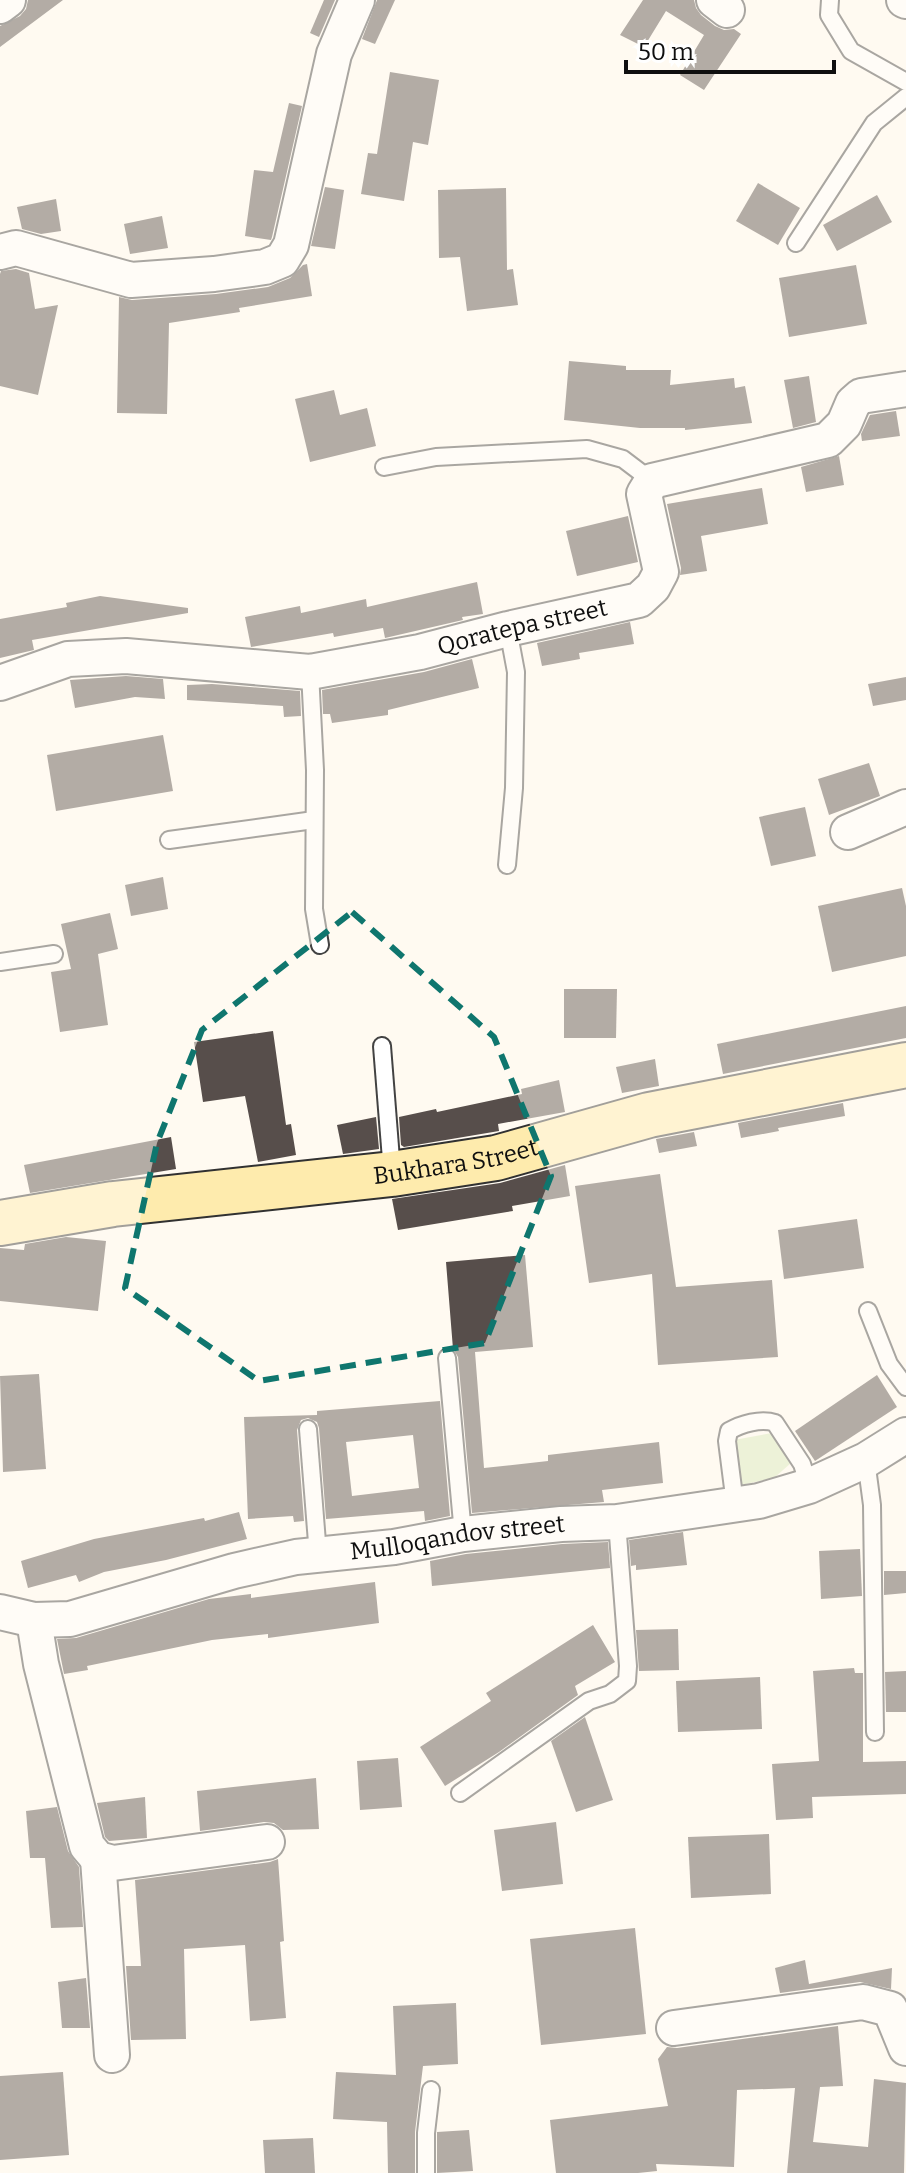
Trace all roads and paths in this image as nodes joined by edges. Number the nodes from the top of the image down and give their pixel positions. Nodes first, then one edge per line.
1 (8, 0) edge
2 (357, 0) edge
3 (830, 0) edge
4 (0, 6) edge
5 (906, 82) edge
6 (906, 97) edge
7 (796, 243) dead end
8 (0, 252) edge
9 (906, 389) edge
10 (384, 467) dead end
11 (652, 481) junction
12 (508, 629) junction
13 (310, 672) junction
14 (0, 683) edge
15 (906, 807) edge
16 (314, 820) junction
17 (848, 832) dead end
18 (169, 840) dead end
19 (507, 865) dead end
20 (320, 945) dead end
21 (54, 954) dead end
22 (0, 962) edge
23 (382, 1046) dead end
24 (906, 1065) edge
25 (392, 1174) junction
26 (0, 1223) edge
27 (868, 1311) dead end
28 (447, 1358) dead end
29 (906, 1387) edge
30 (308, 1429) dead end
31 (906, 1435) edge
32 (866, 1460) junction
33 (809, 1486) junction
34 (735, 1504) junction
35 (617, 1522) junction
36 (463, 1534) junction
37 (318, 1555) junction
38 (0, 1612) edge
39 (34, 1620) junction
40 (875, 1732) dead end
41 (460, 1793) dead end
42 (267, 1842) dead end
43 (98, 1859) junction
44 (674, 2028) dead end
45 (906, 2048) edge
46 (112, 2055) dead end
47 (431, 2090) dead end
48 (426, 2173) edge

1 - 4 street
2 - 8 street
3 - 5 lane
6 - 7 lane
9 - 11 street
10 - 11 lane
11 - 12 street, Qoratepa street
12 - 13 street, Qoratepa street
12 - 19 lane
13 - 14 street, Qoratepa street
13 - 16 lane
15 - 17 street
16 - 18 lane
16 - 20 lane
21 - 22 lane
23 - 25 lane
24 - 25 street, Bukhara Street
25 - 26 street, Bukhara Street
27 - 29 lane
28 - 36 lane
30 - 37 lane
31 - 32 street, Mulloqandov street
32 - 33 street, Mulloqandov street
32 - 40 lane
33 - 34 street, Mulloqandov street
33 - 34 lane
34 - 35 street, Mulloqandov street
35 - 36 street, Mulloqandov street
35 - 41 lane
36 - 37 street, Mulloqandov street
37 - 39 street, Mulloqandov street
38 - 39 street, Mulloqandov street
39 - 43 street
42 - 43 street
43 - 46 street
44 - 45 street
47 - 48 lane

